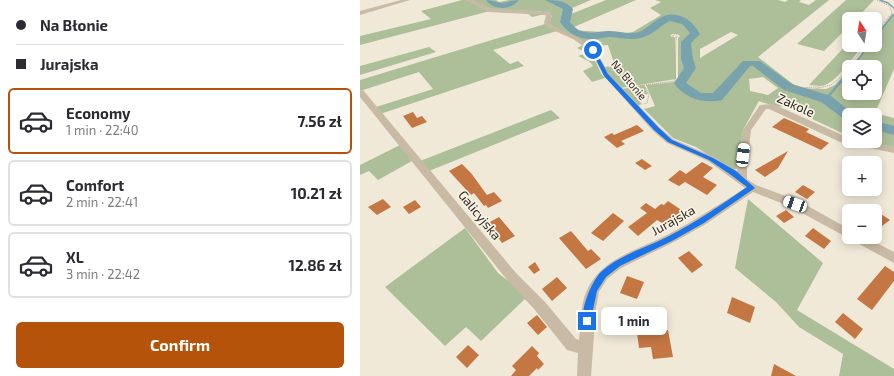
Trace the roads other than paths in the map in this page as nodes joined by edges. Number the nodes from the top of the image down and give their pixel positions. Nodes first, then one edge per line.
1 (407, 0) edge
2 (468, 0) edge
3 (360, 13) edge
4 (360, 92) edge
5 (894, 150) edge
6 (742, 180) junction
7 (752, 188) junction
8 (842, 230) edge
9 (868, 244) edge
10 (894, 258) edge
11 (585, 348) junction
12 (584, 376) edge

1 - 3 street
2 - 6 street, Na Błonie
4 - 11 street, Galicyjska
5 - 6 street, Zakole
6 - 7 street, Na Błonie
7 - 8 street
7 - 11 street, Jurajska
9 - 10 street
11 - 12 street, Jurajska

